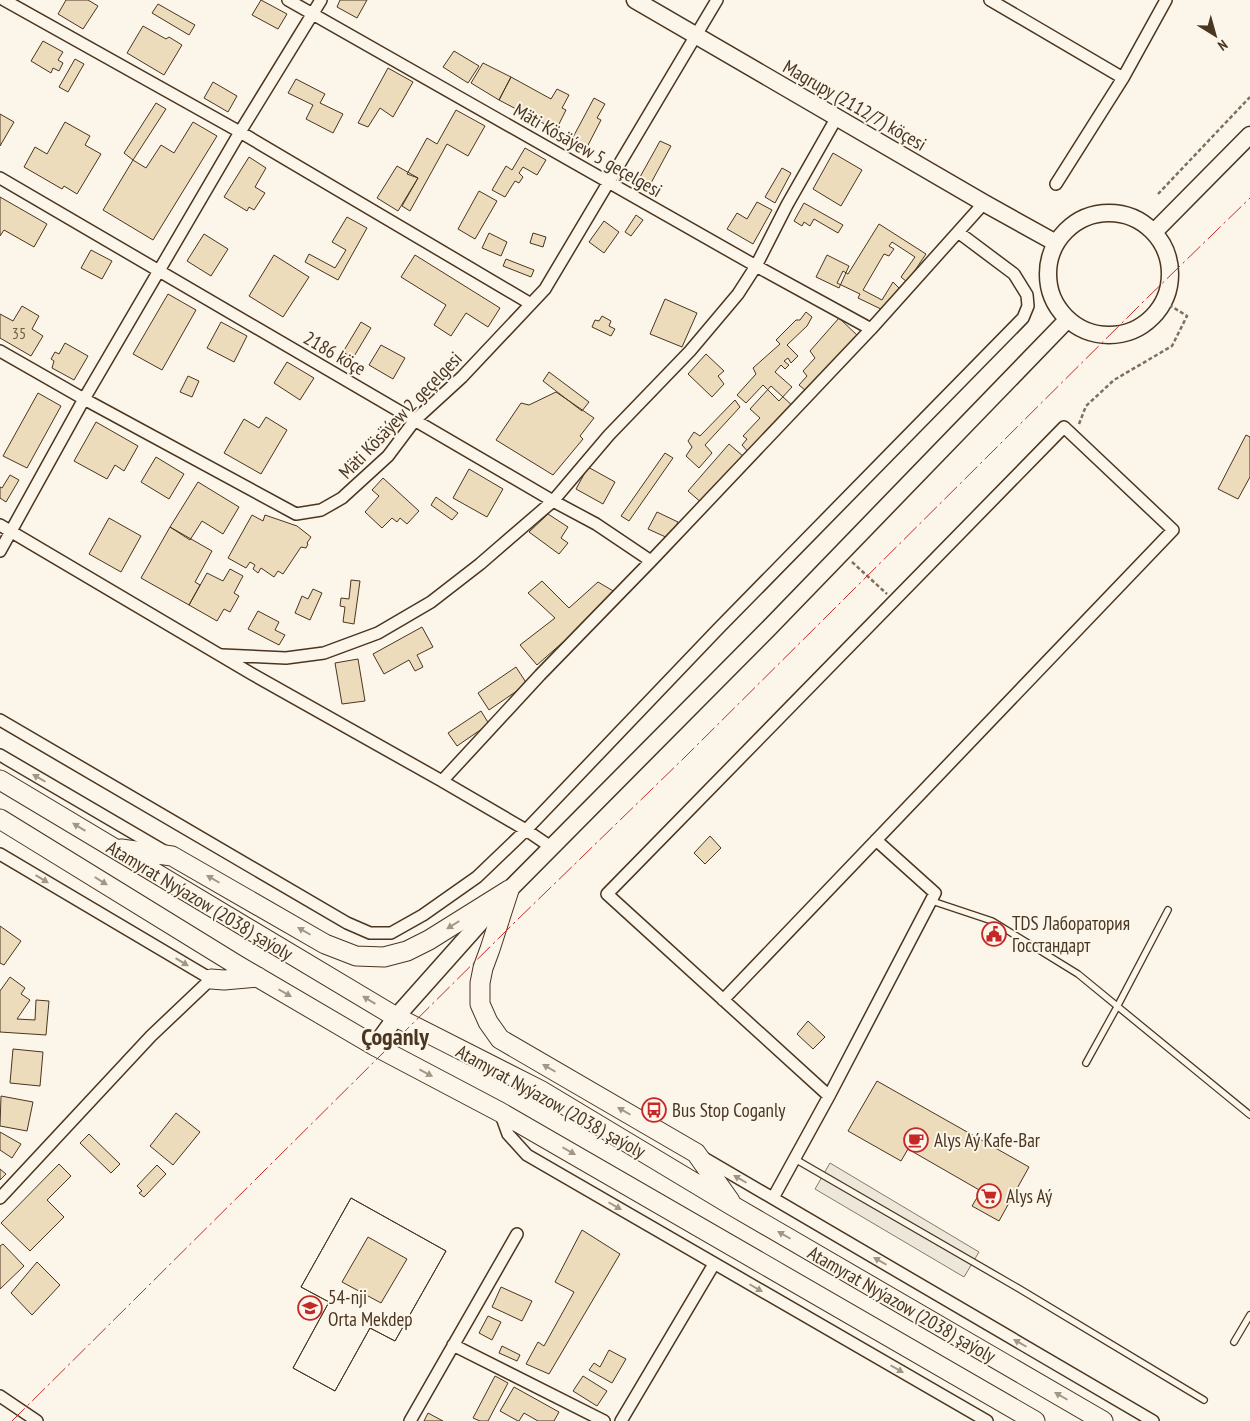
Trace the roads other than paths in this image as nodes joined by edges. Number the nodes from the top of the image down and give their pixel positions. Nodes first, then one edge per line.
1 (4, 0) edge
2 (288, 0) edge
3 (321, 0) edge
4 (635, 0) edge
5 (717, 0) edge
6 (990, 0) edge
7 (1166, 0) edge
8 (312, 15) junction
9 (696, 35) junction
10 (1123, 78) junction
11 (837, 117) junction
12 (240, 132) junction
13 (1250, 135) edge
14 (0, 178) edge
15 (609, 182) junction
16 (1056, 184) dead end
17 (984, 203) junction
18 (958, 232) junction
19 (1154, 232) junction
20 (1056, 243) junction
21 (756, 266) junction
22 (159, 270) junction
23 (531, 304) junction
24 (1068, 319) junction
25 (871, 329) junction
26 (0, 351) edge
27 (84, 399) junction
28 (415, 420) junction
29 (553, 501) junction
30 (0, 526) edge
31 (11, 532) junction
32 (0, 551) edge
33 (651, 560) junction
34 (219, 655) junction
35 (0, 720) edge
36 (0, 755) edge
37 (0, 780) edge
38 (442, 781) junction
39 (0, 819) edge
40 (526, 830) junction
41 (876, 840) junction
42 (551, 847) junction
43 (114, 848) junction
44 (0, 854) edge
45 (172, 856) junction
46 (509, 890) junction
47 (932, 900) junction
48 (254, 903) junction
49 (1168, 910) dead end
50 (295, 957) junction
51 (258, 977) junction
52 (211, 979) junction
53 (723, 1000) junction
54 (1117, 1007) junction
55 (396, 1017) junction
56 (375, 1046) junction
57 (1086, 1063) dead end
58 (540, 1090) junction
59 (591, 1092) junction
60 (829, 1096) junction
61 (500, 1112) junction
62 (1250, 1115) edge
63 (696, 1153) junction
64 (795, 1159) junction
65 (0, 1198) edge
66 (773, 1198) junction
67 (734, 1206) junction
68 (517, 1234) dead end
69 (714, 1264) junction
70 (1250, 1315) edge
71 (1234, 1342) dead end
72 (453, 1345) junction
73 (0, 1396) edge
74 (1204, 1400) dead end
75 (973, 1417) edge
76 (37, 1421) edge
77 (410, 1421) edge
78 (604, 1421) edge
79 (621, 1421) edge
80 (987, 1421) edge
81 (1035, 1421) edge
82 (1103, 1421) edge
83 (1153, 1421) edge

1 - 12 street
2 - 8 street, Mäti Kösäýew 5 geçelgesi
3 - 8 street
4 - 9 street, Magrupy (2112/7) köçesi
5 - 9 street, Mäti Kösäýew 2 geçelgesi
6 - 10 street
7 - 10 street
8 - 12 street
8 - 15 street, Mäti Kösäýew 5 geçelgesi
9 - 11 street, Magrupy (2112/7) köçesi
9 - 15 street, Mäti Kösäýew 2 geçelgesi
10 - 16 street
11 - 17 street, Magrupy (2112/7) köçesi
11 - 21 street
12 - 22 street
12 - 23 street
13 - 19 street
14 - 22 street, 2186 köçe
15 - 21 street, Mäti Kösäýew 5 geçelgesi
15 - 23 street, Mäti Kösäýew 2 geçelgesi
17 - 18 street
17 - 20 street, Magrupy (2112/7) köçesi
18 - 25 street
18 - 40 street
19 - 20 street
19 - 24 street
20 - 24 street
21 - 25 street, Mäti Kösäýew 5 geçelgesi
21 - 29 street
22 - 27 street
22 - 28 street, 2186 köçe
23 - 28 street, Mäti Kösäýew 2 geçelgesi
24 - 42 street
25 - 33 street
26 - 27 street, Mäti Kösäýew 2 geçelgesi
27 - 28 street, Mäti Kösäýew 2 geçelgesi
27 - 31 street
28 - 29 street, 2186 köçe
29 - 33 street, 2186 köçe
29 - 34 street
30 - 31 street
31 - 32 street
31 - 34 street
33 - 38 street
34 - 38 street
35 - 40 street
45 -> 36 street
43 -> 37 main road, Atamyrat Nyýazow (2038) şaýoly
38 - 40 street
39 -> 51 main road, Atamyrat Nyýazow (2038) şaýoly
40 - 42 street
41 - 47 street
41 - 53 street
41 - 53 street
42 - 46 street
43 - 45 main road
43 - 50 main road, Atamyrat Nyýazow (2038) şaýoly
44 -> 52 street
48 -> 45 main road
46 -> 48 main road
46 - 55 street
59 -> 46 main road
47 - 54 lane
47 - 60 street
48 - 50 main road
49 - 54 lane
55 -> 50 main road, Atamyrat Nyýazow (2038) şaýoly
51 - 52 main road
51 -> 56 main road, Atamyrat Nyýazow (2038) şaýoly
52 - 65 street
53 - 60 street
54 - 57 lane
54 - 62 lane
55 - 56 street
55 - 58 main road, Atamyrat Nyýazow (2038) şaýoly
56 -> 61 main road, Atamyrat Nyýazow (2038) şaýoly
58 - 59 main road
58 - 67 main road, Atamyrat Nyýazow (2038) şaýoly
63 -> 59 main road
60 - 64 street
61 -> 69 street
61 -> 81 main road, Atamyrat Nyýazow (2038) şaýoly
66 -> 63 street
63 - 67 main road
64 - 66 street
64 - 74 lane
83 -> 66 street
82 -> 67 main road, Atamyrat Nyýazow (2038) şaýoly
68 - 72 street
69 -> 75 street
69 - 79 street
70 - 71 lane
72 - 77 street
72 - 78 street
73 - 76 street
75 - 80 street

